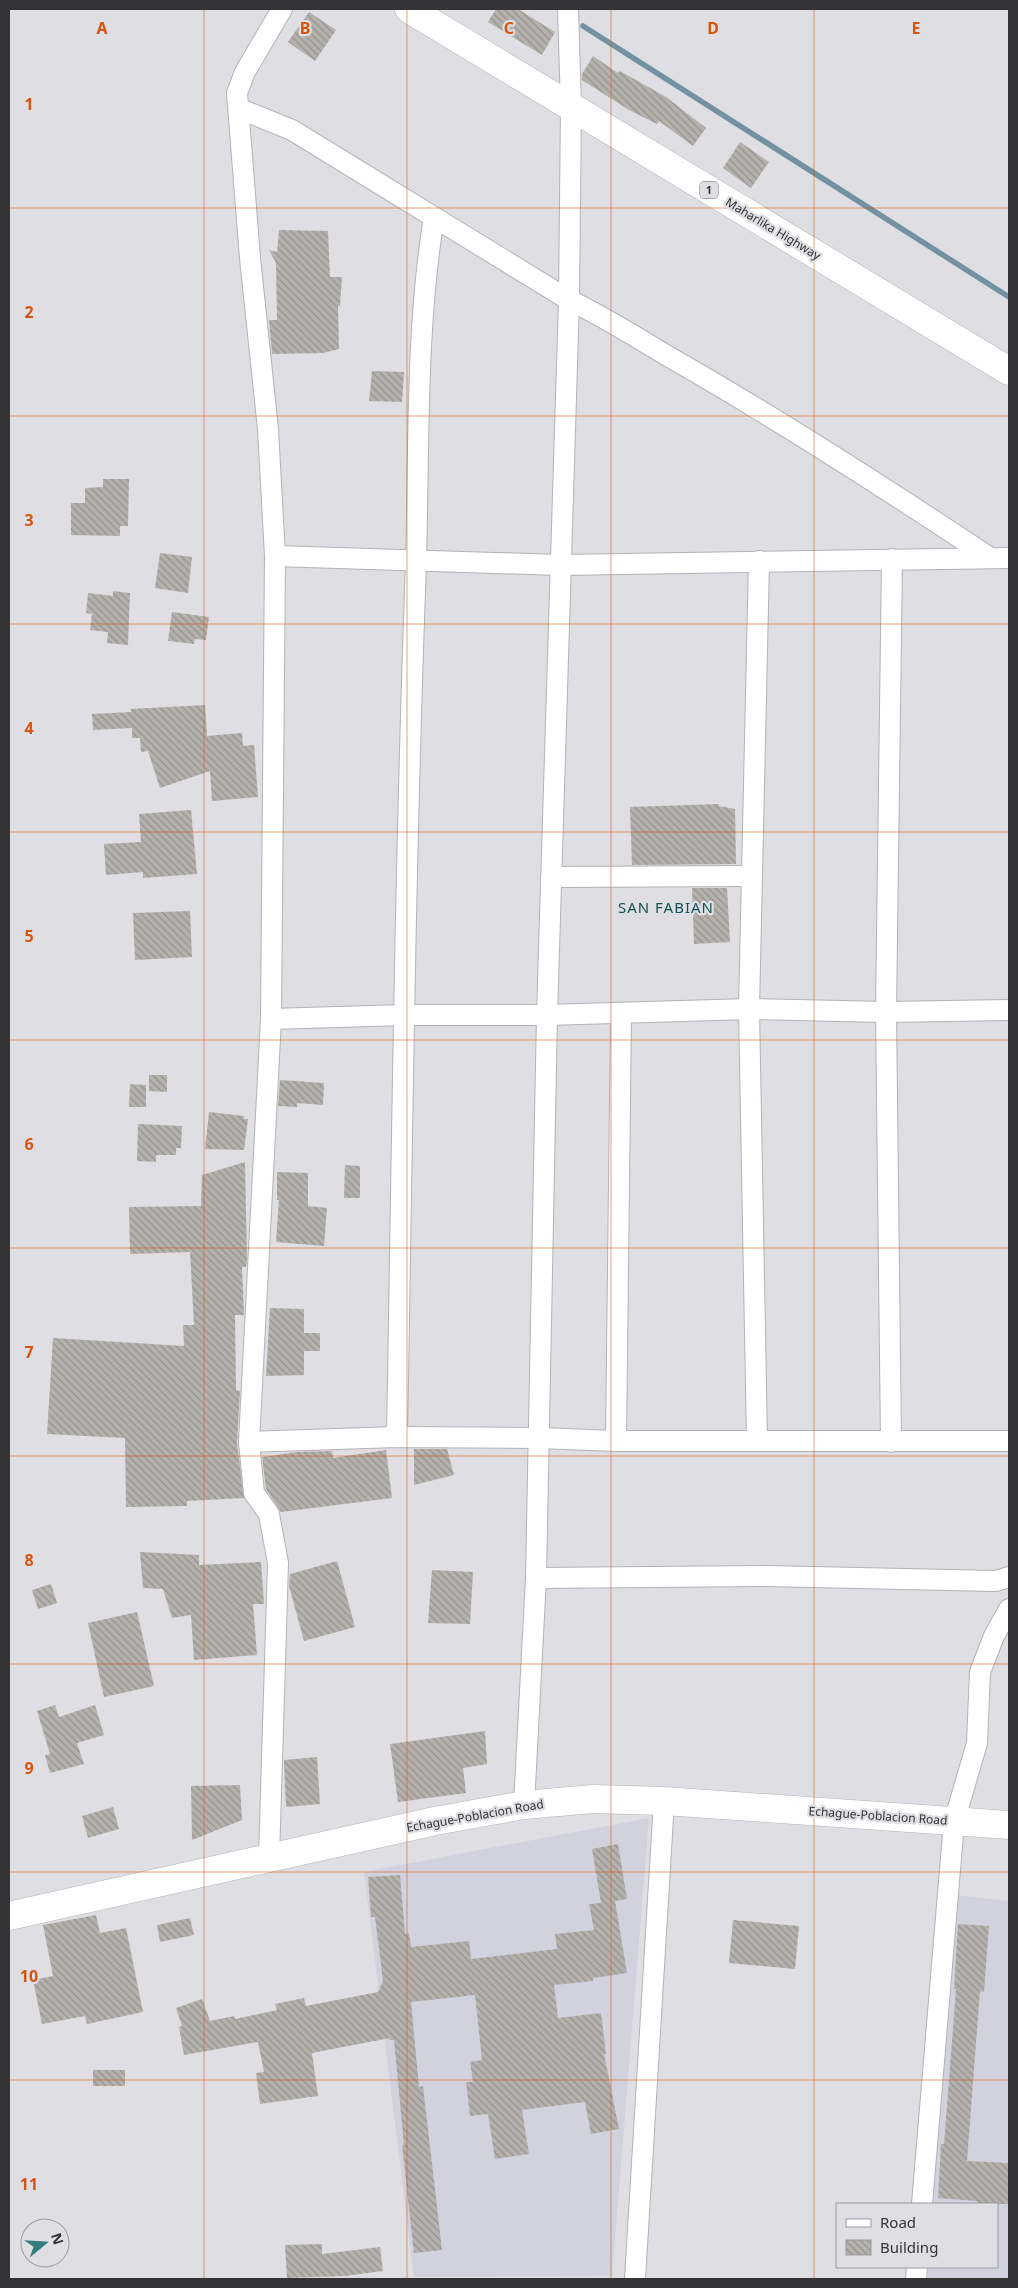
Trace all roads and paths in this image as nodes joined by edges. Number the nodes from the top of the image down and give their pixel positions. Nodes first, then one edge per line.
1 (282, 9) edge
2 (409, 9) edge
3 (568, 9) edge
4 (570, 106) junction
5 (240, 109) junction
6 (434, 217) junction
7 (569, 300) junction
8 (1009, 371) edge
9 (274, 556) junction
10 (989, 557) junction
11 (892, 558) junction
12 (1009, 558) edge
13 (416, 560) junction
14 (759, 561) junction
15 (560, 565) junction
16 (752, 876) junction
17 (551, 877) junction
18 (750, 1009) junction
19 (1009, 1010) edge
20 (886, 1012) junction
21 (621, 1014) junction
22 (404, 1015) junction
23 (547, 1015) junction
24 (271, 1019) junction
25 (396, 1437) junction
26 (540, 1438) junction
27 (1009, 1440) edge
28 (616, 1441) junction
29 (757, 1441) junction
30 (249, 1442) junction
31 (891, 1442) junction
32 (536, 1578) junction
33 (1009, 1578) edge
34 (1009, 1608) edge
35 (664, 1801) junction
36 (524, 1805) junction
37 (954, 1822) junction
38 (1009, 1825) edge
39 (269, 1858) junction
40 (9, 1916) edge
41 (922, 2203) edge
42 (635, 2279) edge

1 - 5 street
2 - 4 main road, Maharlika Highway / 1
3 - 4 street
4 - 7 street
4 - 8 main road, Maharlika Highway / 1
5 - 6 street
5 - 9 street
6 - 7 street
6 - 13 street
7 - 10 street
7 - 15 street
9 - 13 street
9 - 24 street
10 - 11 street
10 - 12 street
11 - 14 street
11 - 20 street
13 - 15 street
13 - 22 street
14 - 15 street
14 - 16 street
15 - 17 street
16 - 17 street
16 - 18 street
17 - 23 street
18 - 20 street
18 - 21 street
18 - 29 street
19 - 20 street
20 - 31 street
21 - 23 street
21 - 28 street
22 - 23 street
22 - 24 street
22 - 25 street
23 - 26 street
24 - 30 street
25 - 26 street
25 - 30 street
26 - 28 street
26 - 32 street
27 - 31 street
28 - 29 street
29 - 31 street
30 - 39 street
32 - 33 street
32 - 36 street
34 - 37 street
35 - 36 main road, Echague-Poblacion Road
35 - 37 main road, Echague-Poblacion Road
35 - 42 street
36 - 39 main road, Echague-Poblacion Road
37 - 38 main road, Echague-Poblacion Road
37 - 41 street
39 - 40 main road, Echague-Poblacion Road

